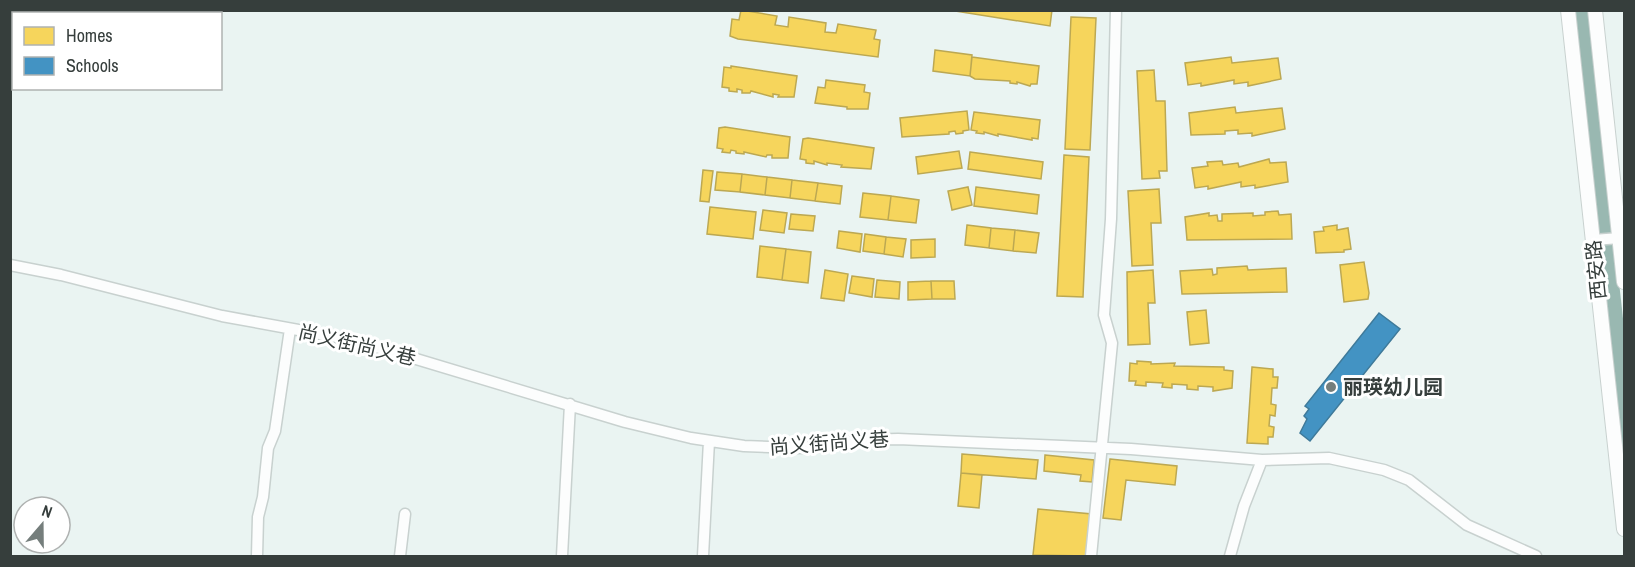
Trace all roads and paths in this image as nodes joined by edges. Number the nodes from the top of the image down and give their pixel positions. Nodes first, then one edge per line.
1 (1116, 10) edge
2 (1568, 10) edge
3 (1595, 10) edge
4 (1617, 238) junction
5 (1595, 240) junction
6 (10, 265) edge
7 (1624, 282) edge
8 (290, 329) junction
9 (570, 404) junction
10 (709, 441) junction
11 (1103, 448) junction
12 (1262, 460) junction
13 (1622, 465) edge
14 (405, 514) dead end
15 (1624, 530) edge
16 (257, 556) edge
17 (400, 556) edge
18 (562, 556) edge
19 (703, 556) edge
20 (1091, 556) edge
21 (1230, 556) edge
22 (1536, 556) edge

1 - 11 street
2 - 5 street, 西安路
3 - 4 street, 西安路
4 - 5 street
4 - 7 street, 西安路
5 - 13 street, 西安路
6 - 8 street, 尚义街尚义巷
8 - 9 street, 尚义街尚义巷
8 - 16 street
9 - 10 street, 尚义街尚义巷
9 - 18 street
10 - 11 street, 尚义街尚义巷
10 - 19 street
11 - 12 street, 尚义街尚义巷
11 - 20 street
12 - 21 street
12 - 22 street, 尚义街尚义巷
13 - 15 street, 西安路
14 - 17 street

